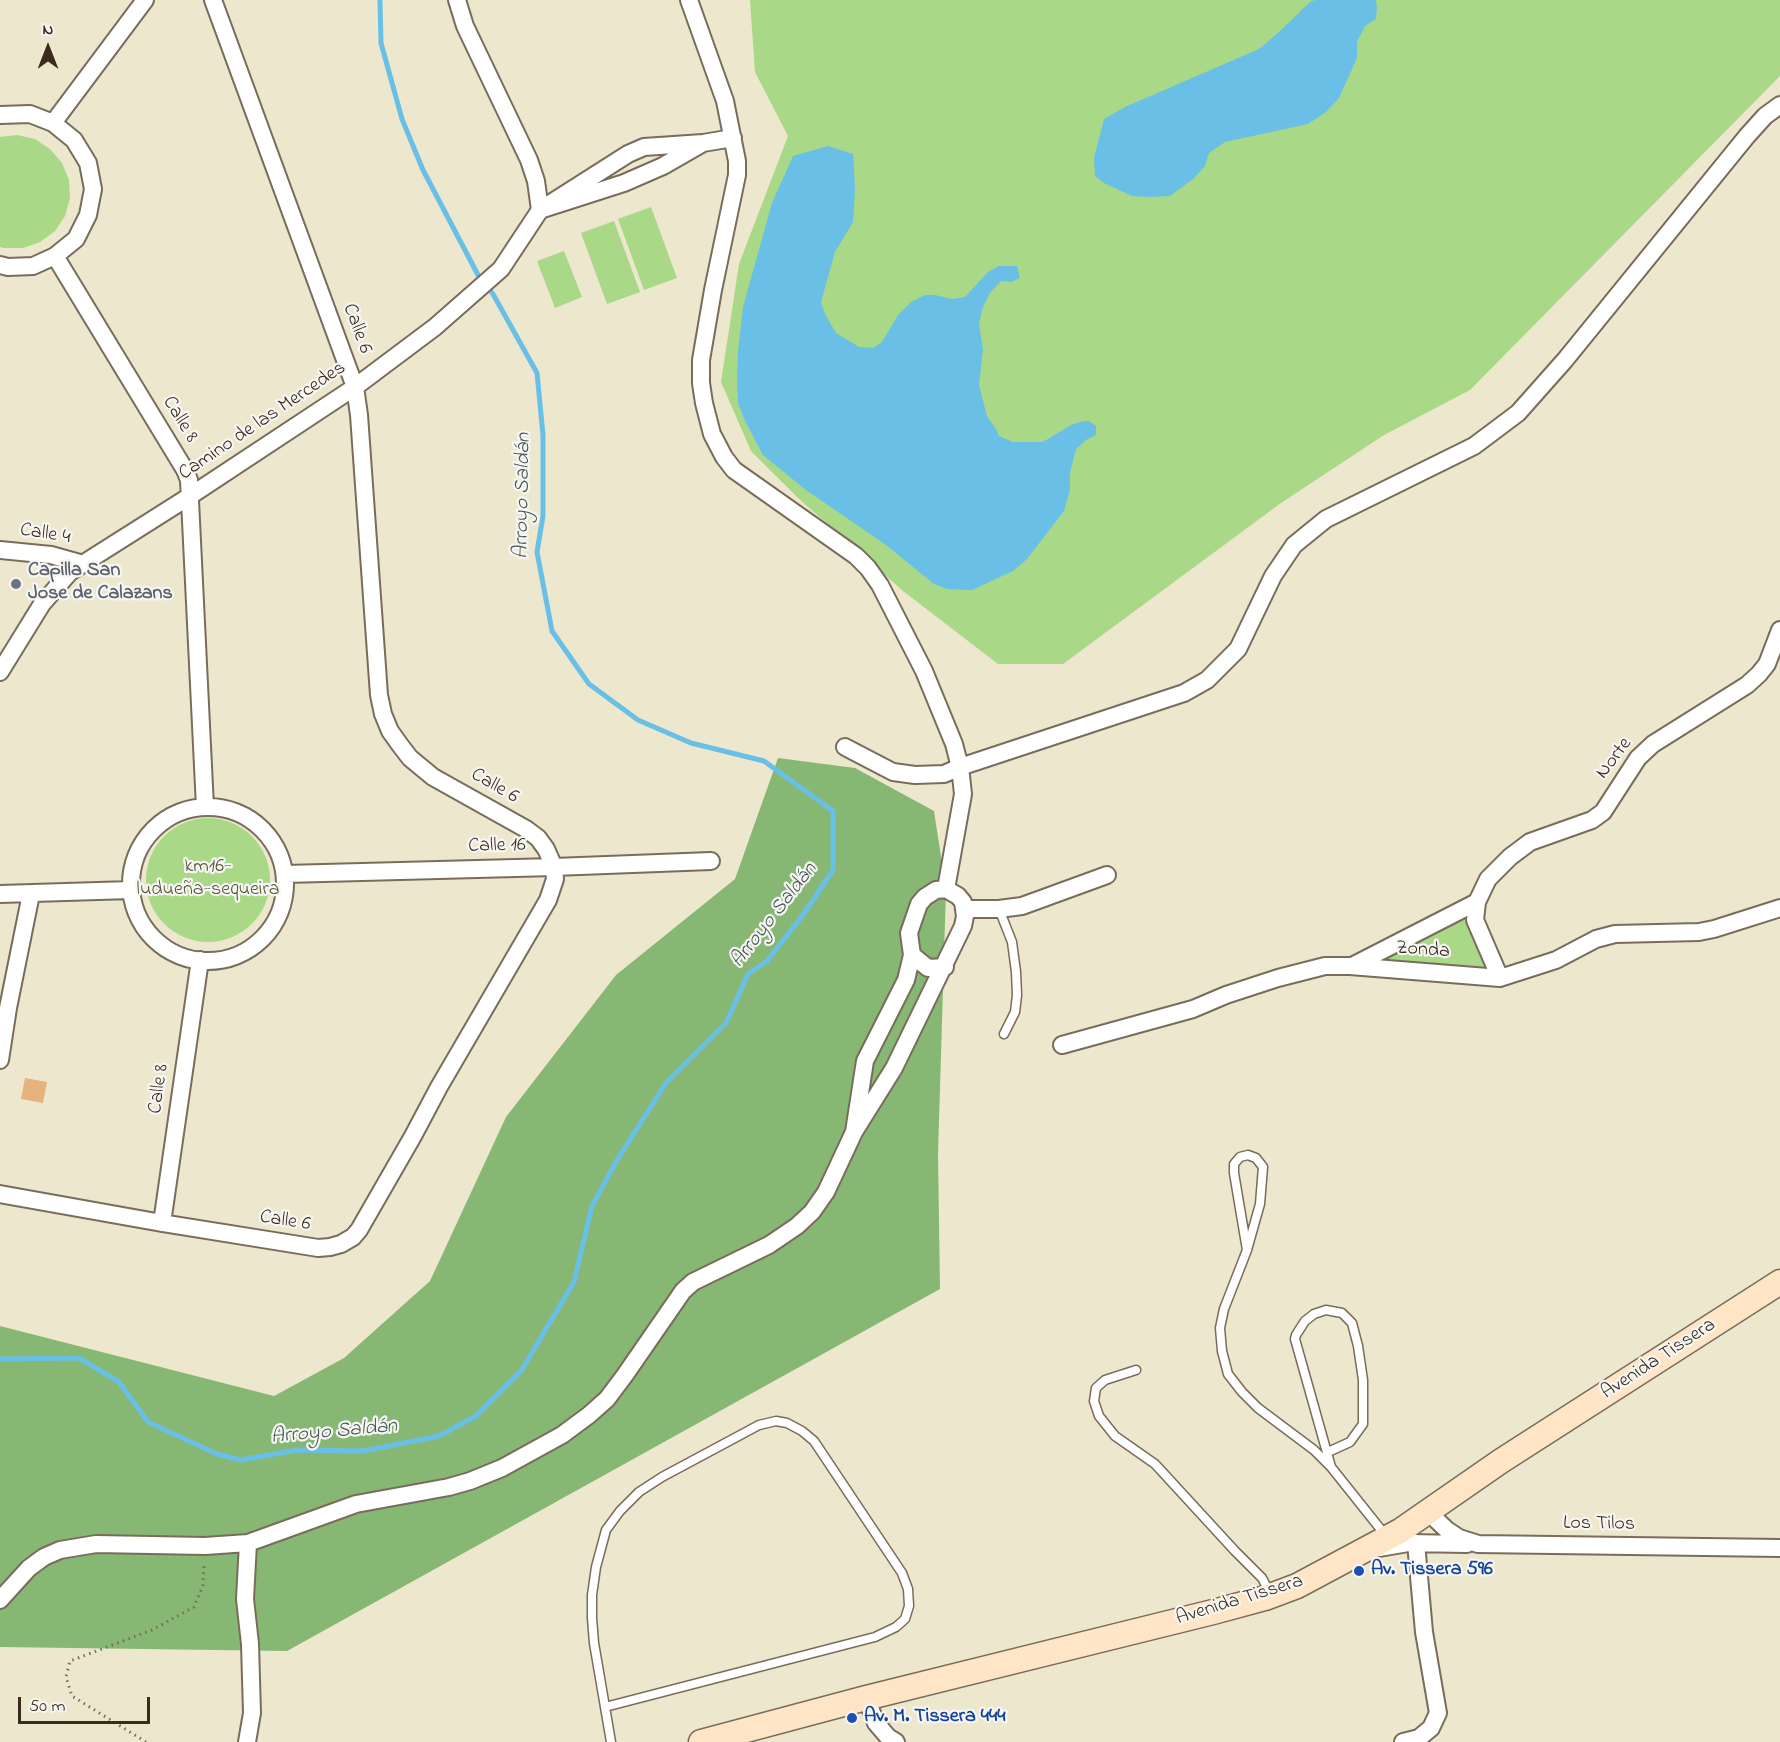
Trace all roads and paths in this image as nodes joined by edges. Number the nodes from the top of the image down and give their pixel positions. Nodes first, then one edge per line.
1 (145, 0) edge
2 (213, 0) edge
3 (457, 0) edge
4 (689, 0) edge
5 (1780, 105) edge
6 (0, 114) edge
7 (53, 123) junction
8 (733, 138) junction
9 (703, 143) junction
10 (540, 210) junction
11 (55, 256) junction
12 (0, 265) edge
13 (355, 387) junction
14 (190, 496) junction
15 (0, 550) edge
16 (83, 564) junction
17 (1780, 630) edge
18 (0, 672) edge
19 (845, 747) dead end
20 (960, 767) junction
21 (205, 807) junction
22 (711, 861) dead end
23 (554, 867) junction
24 (285, 874) junction
25 (1107, 875) dead end
26 (946, 889) junction
27 (131, 890) junction
28 (0, 894) edge
29 (31, 894) junction
30 (1477, 902) junction
31 (1780, 908) edge
32 (964, 909) junction
33 (999, 909) junction
34 (912, 955) junction
35 (200, 960) junction
36 (1350, 966) junction
37 (945, 967) junction
38 (1500, 978) junction
39 (1004, 1034) dead end
40 (1062, 1045) dead end
41 (0, 1060) edge
42 (854, 1132) junction
43 (0, 1194) edge
44 (162, 1223) junction
45 (1247, 1250) junction
46 (1780, 1282) edge
47 (1136, 1370) dead end
48 (1328, 1452) junction
49 (1331, 1467) junction
50 (1428, 1512) junction
51 (1388, 1538) junction
52 (248, 1543) junction
53 (1416, 1543) junction
54 (1478, 1544) junction
55 (205, 1546) junction
56 (1780, 1548) edge
57 (1364, 1551) junction
58 (1271, 1595) junction
59 (0, 1600) edge
60 (866, 1698) junction
61 (605, 1707) junction
62 (146, 1742) edge
63 (247, 1742) edge
64 (610, 1742) edge
65 (701, 1742) edge
66 (896, 1742) edge
67 (1403, 1742) edge

1 - 7 street
2 - 13 street, Calle 6
3 - 10 street
4 - 8 street
5 - 20 street
6 - 7 street
7 - 11 street
8 - 9 street
8 - 20 street
9 - 10 street
9 - 10 street
10 - 13 street, Camino de las Mercedes
11 - 12 street
11 - 14 street, Calle 8
13 - 14 street, Camino de las Mercedes
13 - 23 street, Calle 6
14 - 16 street, Camino de las Mercedes
14 - 21 street, Calle 8
15 - 16 street, Calle 4
16 - 18 street, Camino de las Mercedes
17 - 30 street, Norte
19 - 20 street
20 - 26 street
21 - 24 street
21 - 27 street
22 - 23 street, Calle 16
23 - 24 street, Calle 16
23 - 44 street, Calle 6
24 - 35 street
25 - 33 street
26 - 32 street
26 - 34 street
27 - 29 street
27 - 35 street
28 - 29 street
29 - 41 street
30 - 36 street
30 - 38 street
31 - 38 street, Zonda
32 - 33 street
32 - 37 street
33 - 39 lane
34 - 37 street
34 - 42 street
35 - 44 street, Calle 8
36 - 38 street, Zonda
36 - 40 street, Zonda
37 - 42 street
42 - 52 street
43 - 44 street, Calle 6
45 - 45 lane
45 - 49 lane
46 - 50 main road, Avenida Tissera
47 - 58 lane
48 - 48 lane
48 - 49 lane
49 - 51 lane
50 - 51 main road, Avenida Tissera
50 - 54 street, Los Tilos
51 - 57 main road, Avenida Tissera
52 - 55 street
52 - 63 street
53 - 54 street
53 - 57 street
53 - 67 street
54 - 56 street, Los Tilos
55 - 59 street
55 - 62 path
57 - 58 main road, Avenida Tissera
58 - 60 main road, Avenida Tissera
60 - 65 main road, Avenida Tissera
60 - 66 street
61 - 61 lane
61 - 64 lane

